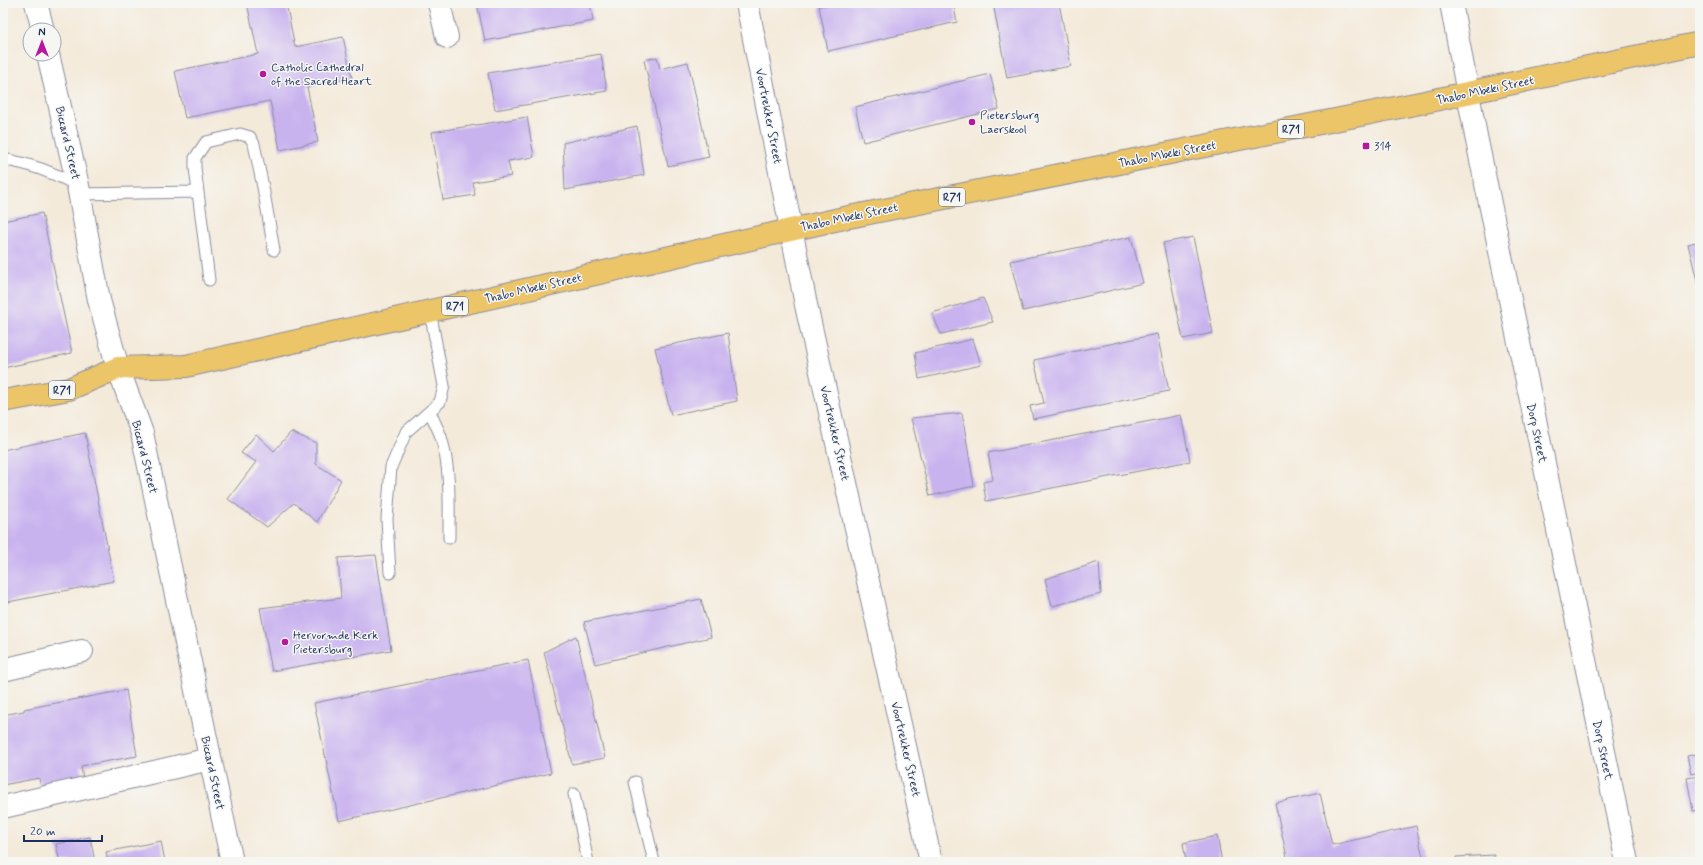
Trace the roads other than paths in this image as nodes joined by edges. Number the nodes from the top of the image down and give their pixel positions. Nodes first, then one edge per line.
1 (36, 3) edge
2 (439, 3) edge
3 (747, 3) edge
4 (1450, 3) edge
5 (40, 22) edge
6 (447, 37) dead end
7 (1700, 43) edge
8 (50, 62) edge
9 (1469, 93) junction
10 (3, 159) edge
11 (78, 190) junction
12 (197, 192) junction
13 (791, 230) junction
14 (274, 250) dead end
15 (209, 280) dead end
16 (430, 311) junction
17 (118, 368) junction
18 (3, 401) edge
19 (430, 411) junction
20 (449, 538) dead end
21 (390, 573) dead end
22 (82, 651) dead end
23 (3, 670) edge
24 (210, 759) junction
25 (635, 782) dead end
26 (574, 794) dead end
27 (3, 807) edge
28 (232, 862) edge
29 (588, 862) edge
30 (654, 862) edge
31 (931, 862) edge
32 (1627, 862) edge

1 - 5 street
2 - 6 street
3 - 13 street, Voortrekker Street
4 - 9 street, Dorp Street
7 - 9 main road, Thabo Mbeki Street / R71
8 - 11 street, Biccard Street
9 - 13 main road, Thabo Mbeki Street / R71
9 - 32 street, Dorp Street
10 - 11 lane
11 - 12 lane
11 - 17 street, Biccard Street
12 - 14 lane
12 - 15 lane
13 - 16 main road, Thabo Mbeki Street / R71
13 - 31 street, Voortrekker Street
16 - 17 main road, Thabo Mbeki Street / R71
16 - 19 lane
17 - 18 main road, Thabo Mbeki Street / R71
17 - 24 street, Biccard Street
19 - 20 lane
19 - 21 lane
22 - 23 street
24 - 27 street
24 - 28 street, Biccard Street
25 - 30 lane
26 - 29 lane

